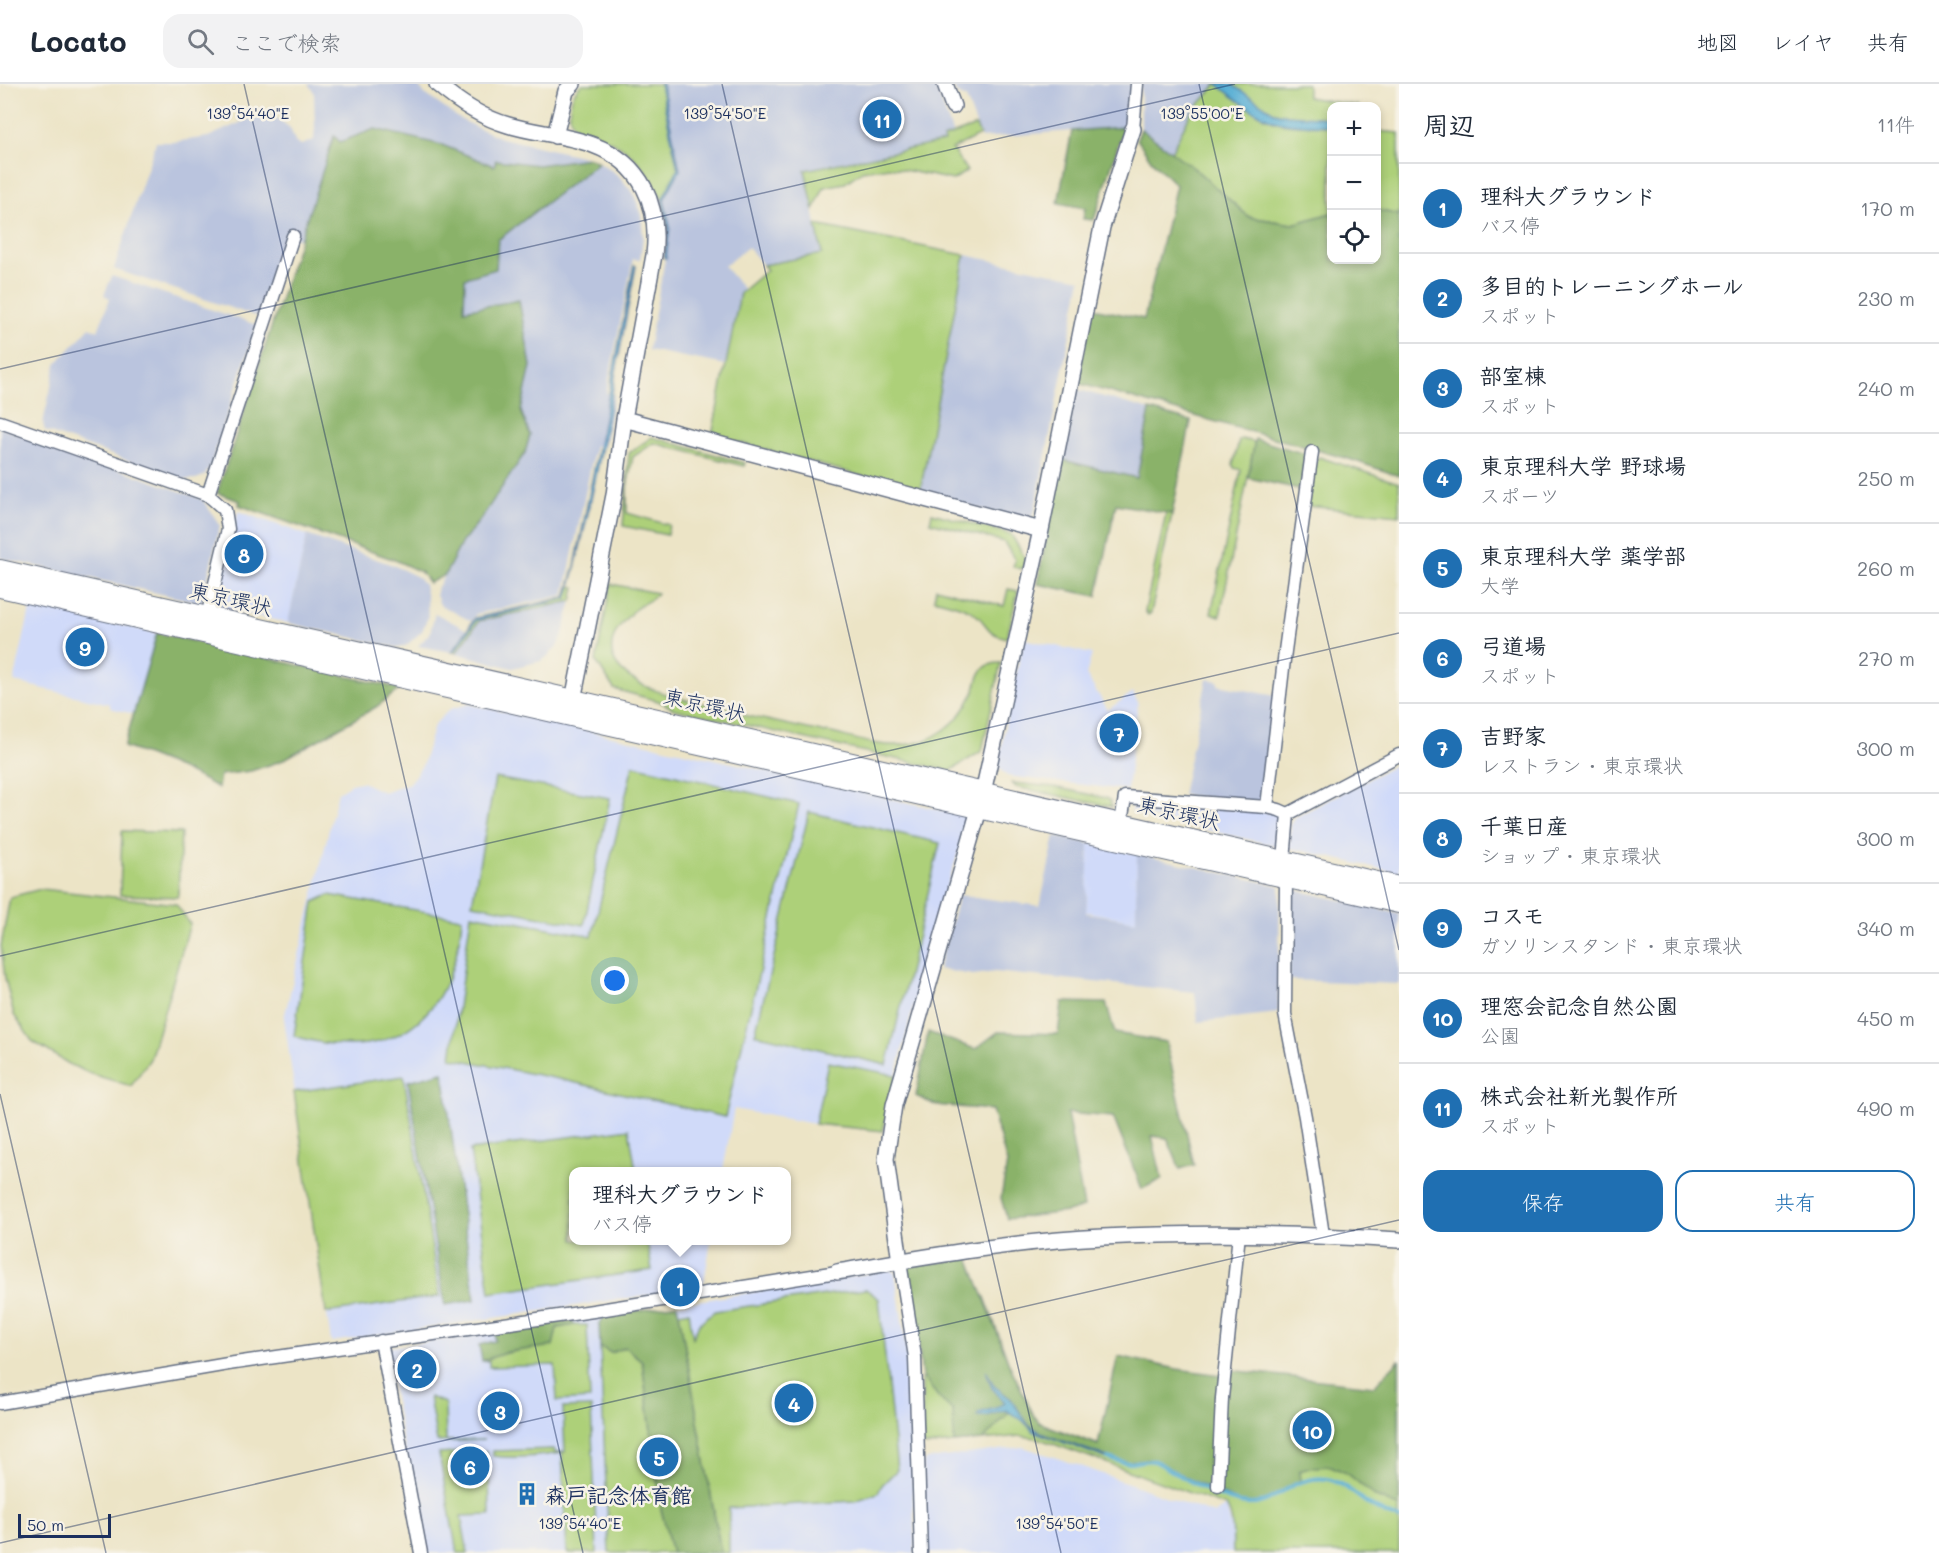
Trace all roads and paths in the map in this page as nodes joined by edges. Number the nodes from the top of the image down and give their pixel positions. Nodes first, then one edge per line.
1 (437, 84) edge
2 (573, 84) edge
3 (945, 84) edge
4 (1137, 84) edge
5 (953, 106) dead end
6 (1133, 129) joint
7 (555, 135) junction
8 (293, 236) dead end
9 (624, 419) junction
10 (0, 422) edge
11 (1312, 452) dead end
12 (208, 495) junction
13 (1041, 530) junction
14 (0, 570) edge
15 (0, 587) edge
16 (207, 617) junction
17 (571, 707) junction
18 (1399, 754) edge
19 (982, 799) junction
20 (1267, 807) junction
21 (1288, 814) junction
22 (1121, 823) junction
23 (1285, 869) junction
24 (1399, 887) edge
25 (1399, 903) edge
26 (1239, 1234) junction
27 (1323, 1235) junction
28 (1399, 1240) edge
29 (900, 1262) junction
30 (837, 1272) joint
31 (381, 1341) junction
32 (0, 1403) edge
33 (1218, 1486) dead end
34 (421, 1553) edge
35 (921, 1553) edge

1 - 7 street
2 - 7 street
3 - 5 street
4 - 6 street
6 - 13 street
7 - 9 street
8 - 12 street
9 - 13 street
9 - 17 street
10 - 12 street
11 - 20 street
12 - 16 street
13 - 19 street
14 - 16 highway, 東京環状
15 - 17 highway, 東京環状
16 - 17 highway, 東京環状
17 - 19 highway, 東京環状
18 - 21 street
19 - 22 highway, 東京環状
19 - 23 highway, 東京環状
19 - 29 street
20 - 21 street
20 - 22 street
21 - 23 street
22 - 23 highway, 東京環状
23 - 24 highway, 東京環状
23 - 25 highway, 東京環状
23 - 27 street
26 - 27 street
26 - 29 street
26 - 33 street
27 - 28 street
29 - 30 street
29 - 35 street
30 - 31 street
31 - 32 street
31 - 34 street

